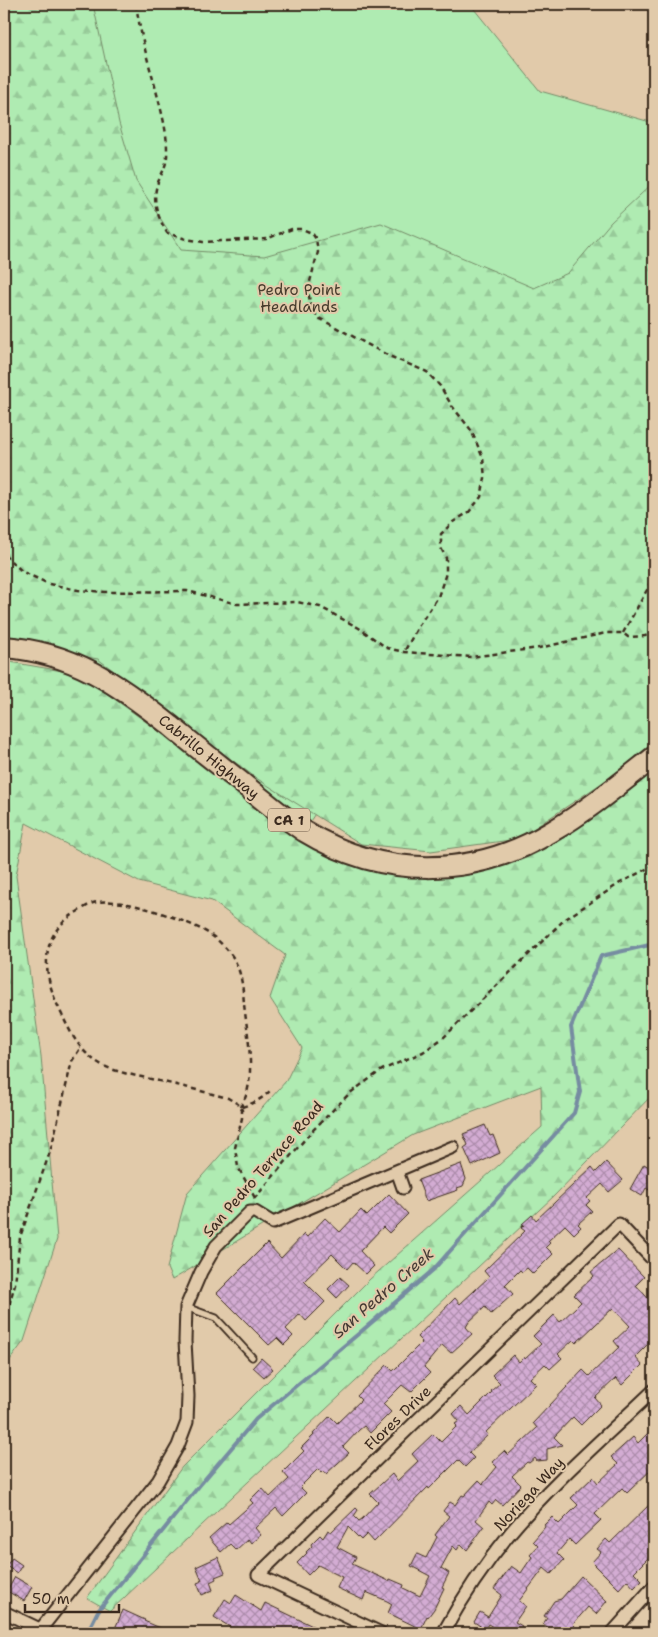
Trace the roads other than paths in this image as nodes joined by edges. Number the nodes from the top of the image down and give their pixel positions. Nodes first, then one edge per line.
1 (4, 647) edge
2 (654, 757) edge
3 (454, 1147) dead end
4 (397, 1171) junction
5 (403, 1188) dead end
6 (654, 1261) edge
7 (186, 1306) junction
8 (252, 1357) dead end
9 (654, 1390) edge
10 (654, 1586) edge
11 (4, 1612) edge
12 (44, 1631) edge
13 (381, 1633) edge
14 (443, 1633) edge
15 (612, 1633) edge

1 - 2 highway, Cabrillo Highway / CA 1
3 - 4 street
4 - 5 street
4 - 7 street, San Pedro Terrace Road
6 - 13 street, Flores Drive
7 - 8 lane
7 - 12 street, San Pedro Terrace Road
9 - 14 street, Noriega Way
10 - 15 street
11 - 12 street

